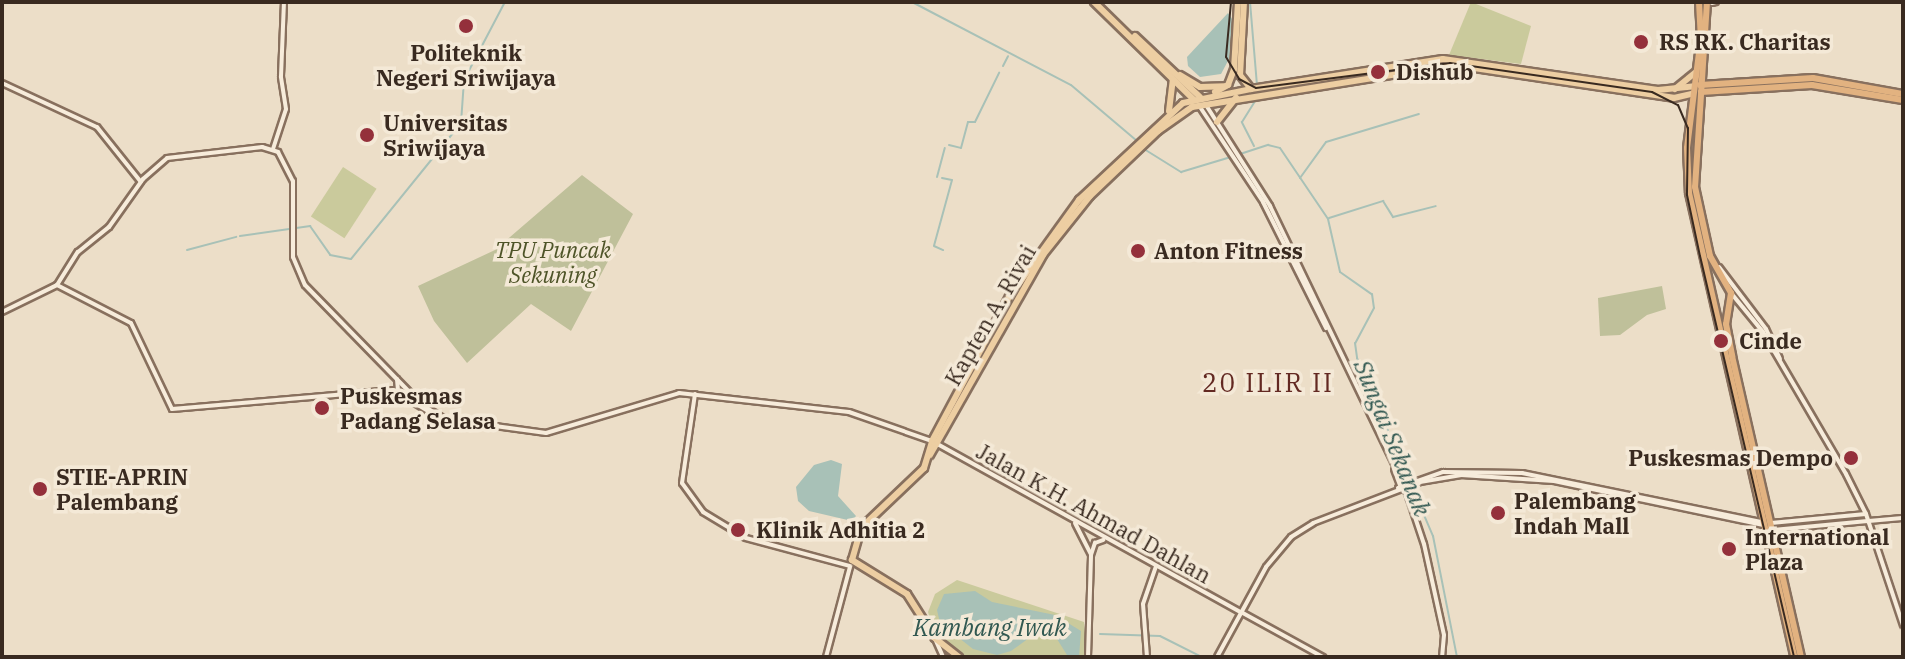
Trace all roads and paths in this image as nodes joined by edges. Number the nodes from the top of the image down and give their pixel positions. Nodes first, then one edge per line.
1 (284, 2) edge
2 (1097, 2) edge
3 (1241, 2) edge
4 (1699, 2) edge
5 (1711, 2) edge
6 (1240, 14) junction
7 (1246, 31) junction
8 (1242, 62) junction
9 (1442, 62) junction
10 (1454, 62) junction
11 (1234, 69) junction
12 (1696, 72) junction
13 (1172, 74) junction
14 (2, 83) edge
15 (1712, 83) junction
16 (1228, 85) junction
17 (1697, 89) junction
18 (1255, 91) junction
19 (1668, 91) junction
20 (1903, 94) edge
21 (1236, 98) junction
22 (1202, 100) junction
23 (1903, 100) edge
24 (1167, 115) junction
25 (1215, 123) junction
26 (1144, 140) junction
27 (273, 149) junction
28 (141, 182) junction
29 (1710, 256) junction
30 (1725, 284) junction
31 (57, 285) junction
32 (1711, 293) junction
33 (1731, 293) junction
34 (2, 312) edge
35 (1780, 361) junction
36 (397, 377) junction
37 (398, 391) junction
38 (695, 394) junction
39 (444, 419) junction
40 (935, 443) junction
41 (1403, 488) junction
42 (1866, 514) junction
43 (1877, 518) junction
44 (1903, 518) edge
45 (1868, 521) junction
46 (1075, 523) junction
47 (1763, 524) junction
48 (1775, 527) junction
49 (1106, 540) junction
50 (1091, 555) junction
51 (851, 563) junction
52 (1156, 567) junction
53 (1240, 612) junction
54 (1903, 625) edge
55 (935, 638) junction
56 (826, 657) edge
57 (943, 657) edge
58 (951, 657) edge
59 (959, 657) edge
60 (1088, 657) edge
61 (1147, 657) edge
62 (1217, 657) edge
63 (1323, 657) edge
64 (1442, 657) edge
65 (1794, 657) edge
66 (1801, 657) edge

1 - 27 main road
2 - 13 main road
3 - 6 main road
3 - 7 main road
4 - 12 highway
5 - 15 highway
5 - 17 highway
6 - 7 main road
6 - 11 main road
7 - 8 main road
8 - 11 main road
8 - 18 main road
9 - 10 main road, Kapten A. Rivai
9 - 18 main road, Kapten A. Rivai
9 - 18 main road, Kapten A. Rivai
10 - 17 main road
10 - 19 main road
11 - 16 main road
12 - 17 highway
12 - 19 main road
13 - 16 main road
13 - 22 main road
13 - 24 main road
14 - 28 main road
15 - 17 highway
15 - 20 highway
16 - 22 main road
17 - 19 main road
17 - 23 highway
17 - 29 highway
17 - 32 highway
18 - 21 main road, Kapten A. Rivai
18 - 22 main road
21 - 22 main road, Kapten A. Rivai
21 - 25 main road
22 - 24 main road, Kapten A. Rivai
22 - 25 main road
22 - 26 main road, Kapten A. Rivai
24 - 26 main road, Kapten A. Rivai
25 - 41 main road
26 - 40 main road, Kapten A. Rivai
27 - 28 main road
27 - 36 main road
28 - 31 main road
29 - 30 highway
29 - 35 main road
30 - 32 highway
30 - 33 highway
31 - 34 main road
31 - 37 main road
32 - 47 highway
33 - 35 main road
33 - 48 highway
35 - 42 main road
36 - 37 main road
36 - 39 main road
37 - 39 main road
38 - 39 main road, Jalan K.H. Ahmad Dahlan
38 - 40 main road, Jalan K.H. Ahmad Dahlan
38 - 51 main road
40 - 46 main road, Jalan K.H. Ahmad Dahlan
40 - 51 main road
41 - 47 main road
41 - 53 main road
41 - 64 main road
42 - 43 main road
42 - 45 main road
42 - 48 main road
43 - 44 main road
43 - 45 main road
45 - 48 main road
45 - 54 main road
46 - 49 main road, Jalan K.H. Ahmad Dahlan
46 - 50 main road
47 - 65 highway
48 - 66 highway
49 - 50 main road
49 - 52 main road, Jalan K.H. Ahmad Dahlan
50 - 60 main road
51 - 55 main road
51 - 56 main road
52 - 53 main road, Jalan K.H. Ahmad Dahlan
52 - 61 main road
53 - 62 main road
53 - 63 main road, Jalan K.H. Ahmad Dahlan
55 - 57 main road
55 - 59 main road
57 - 58 main road

